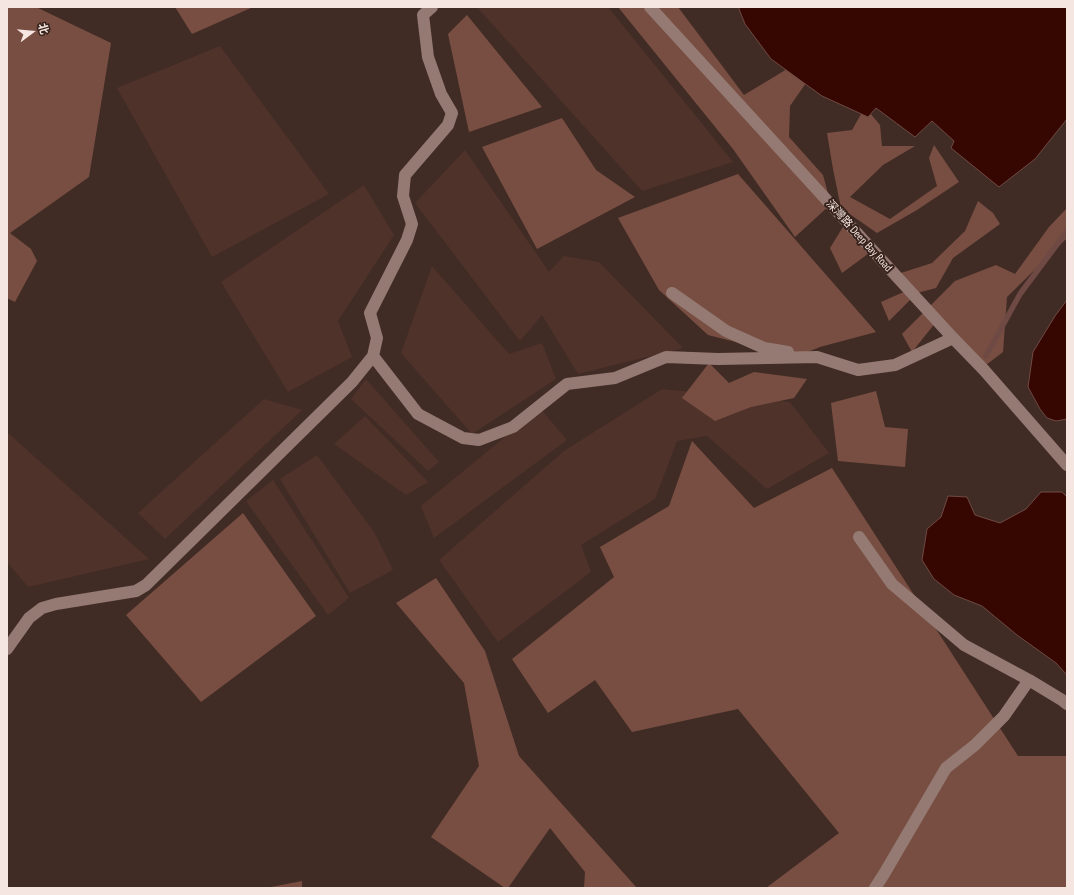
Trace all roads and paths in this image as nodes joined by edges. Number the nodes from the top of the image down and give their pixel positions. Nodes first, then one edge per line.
1 (432, 7) edge
2 (650, 7) edge
3 (672, 293) dead end
4 (953, 338) junction
5 (373, 356) junction
6 (817, 357) junction
7 (1067, 465) edge
8 (859, 537) dead end
9 (7, 649) edge
10 (1029, 680) junction
11 (1067, 704) edge
12 (875, 888) edge

1 - 5 street
2 - 4 street, 深灣路 Deep Bay Road
3 - 6 street
4 - 6 street
4 - 7 street, 深灣路 Deep Bay Road
5 - 6 street
5 - 9 street
8 - 10 street
10 - 11 street
10 - 12 street

